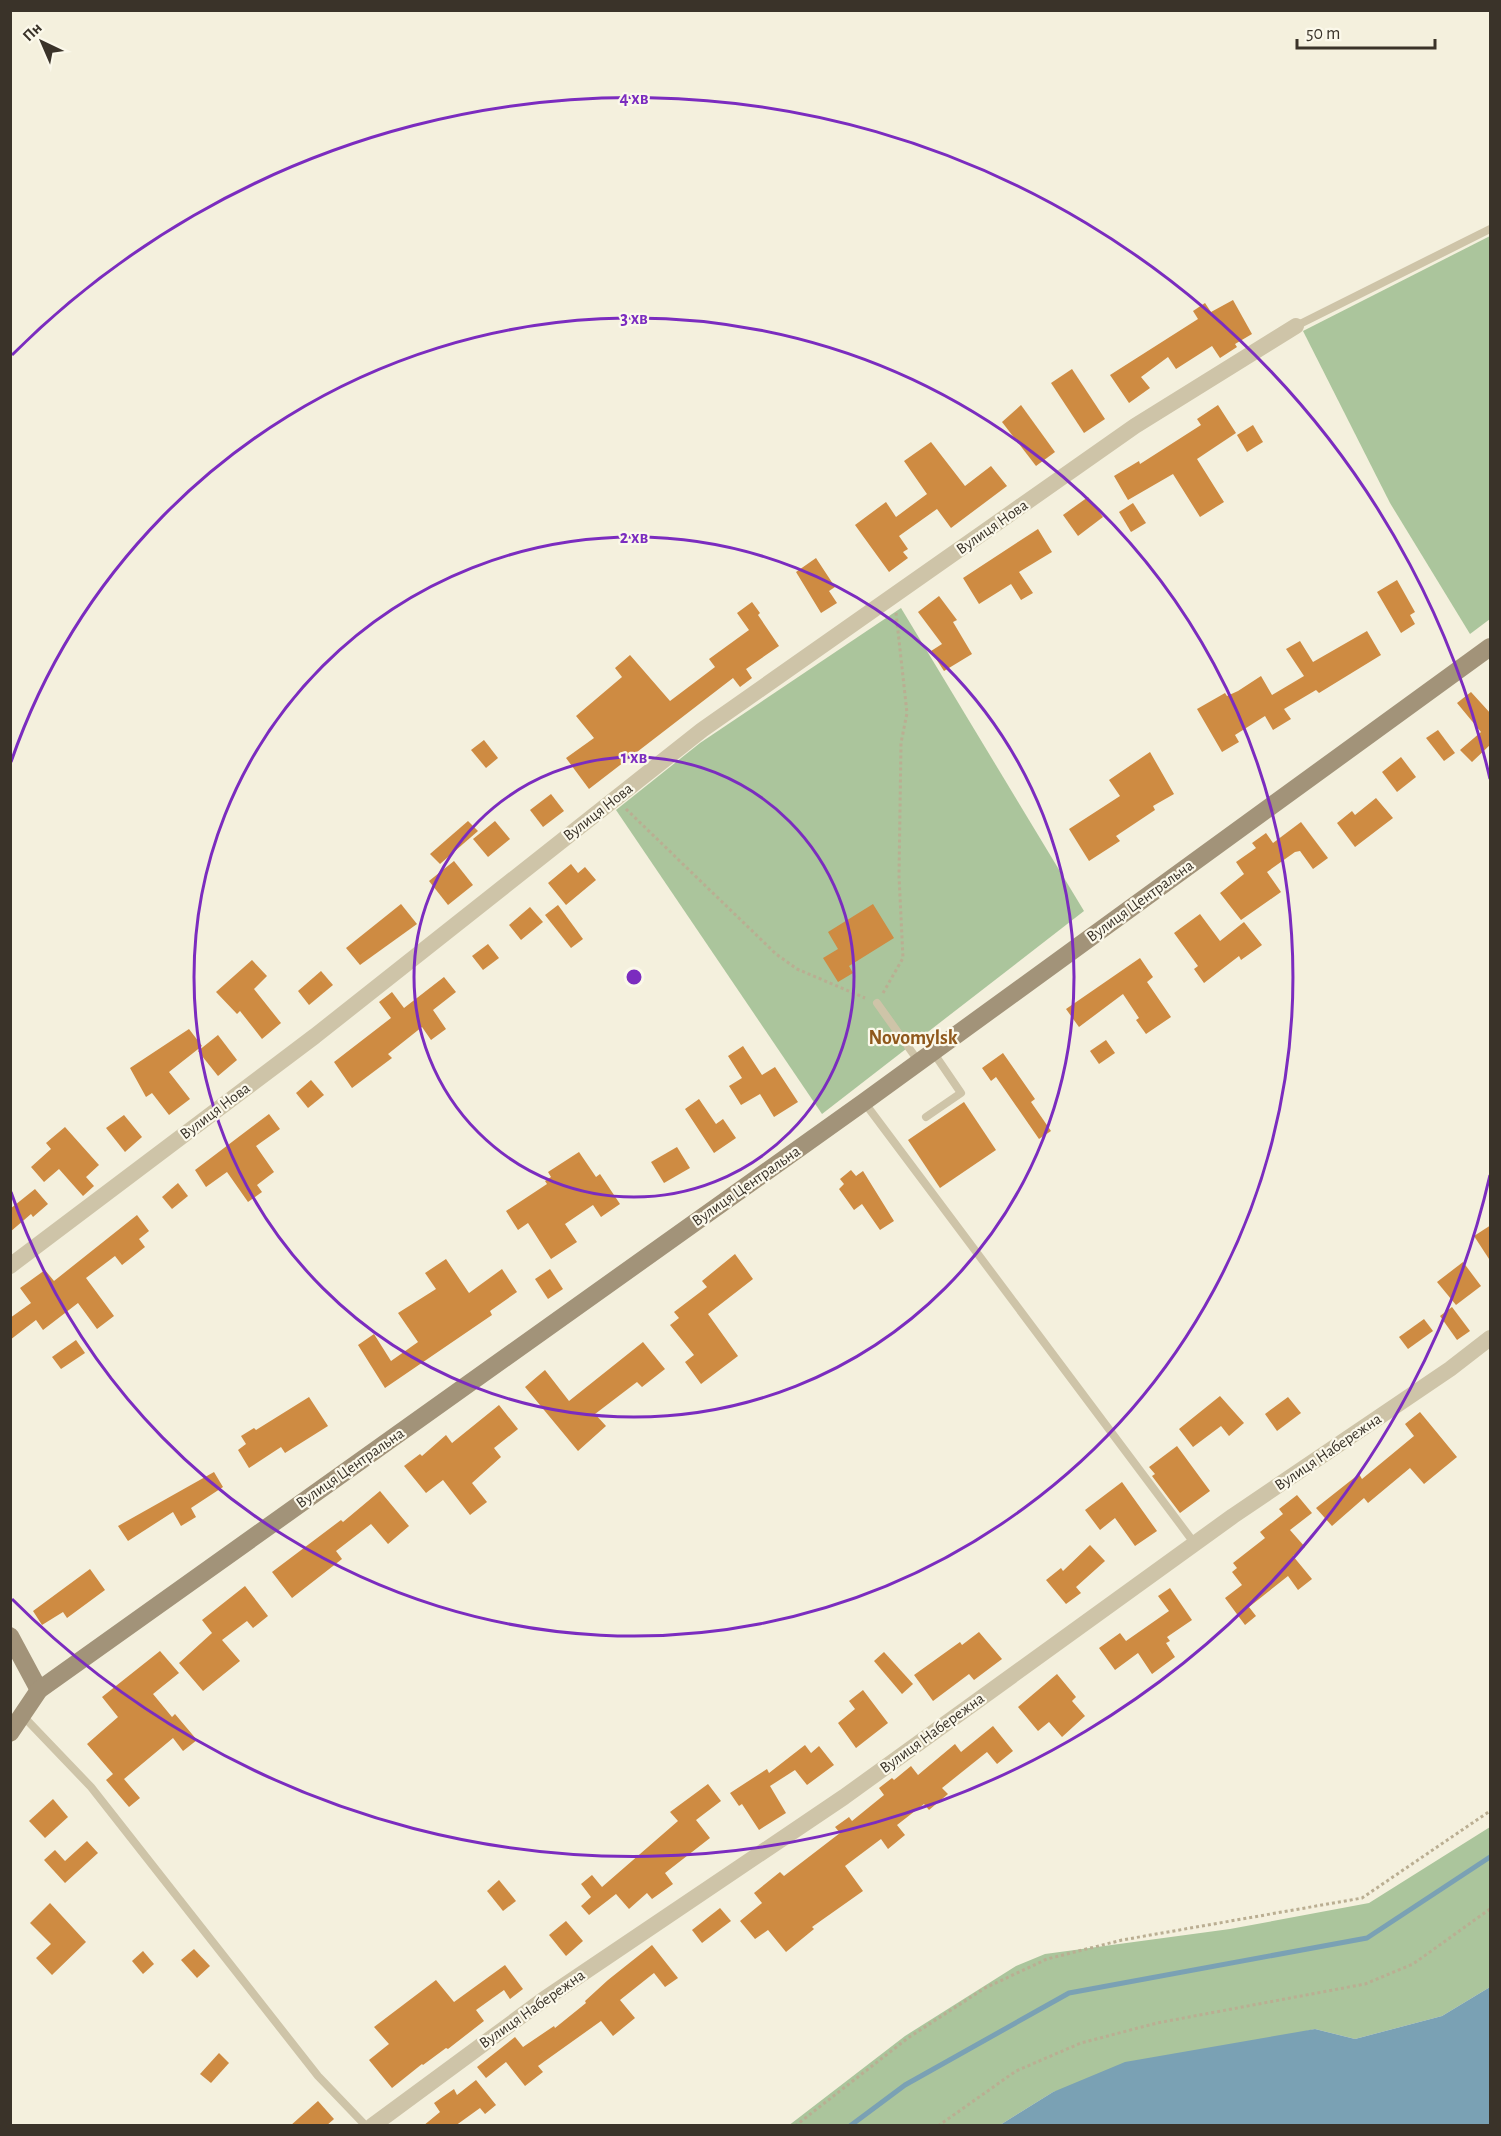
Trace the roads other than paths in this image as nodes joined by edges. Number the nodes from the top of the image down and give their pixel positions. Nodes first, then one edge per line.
1 (1491, 229) edge
2 (1296, 326) joint
3 (1491, 647) edge
4 (877, 1003) road end
5 (926, 1057) junction
6 (864, 1102) junction
7 (926, 1117) dead end
8 (10, 1266) edge
9 (1491, 1338) edge
10 (1195, 1544) junction
11 (10, 1636) edge
12 (39, 1690) junction
13 (23, 1716) junction
14 (10, 1733) edge
15 (366, 2126) edge
16 (372, 2126) edge

1 - 2 lane
2 - 8 street, Вулиця Нова
3 - 5 street, Вулиця Центральна
4 - 5 lane
5 - 6 street, Вулиця Центральна
5 - 7 lane
6 - 10 lane
6 - 12 street, Вулиця Центральна
9 - 10 street, Вулиця Набережна
10 - 16 street, Вулиця Набережна
11 - 12 street
12 - 13 street, Вулиця Центральна
13 - 14 street, Вулиця Центральна
13 - 15 lane

